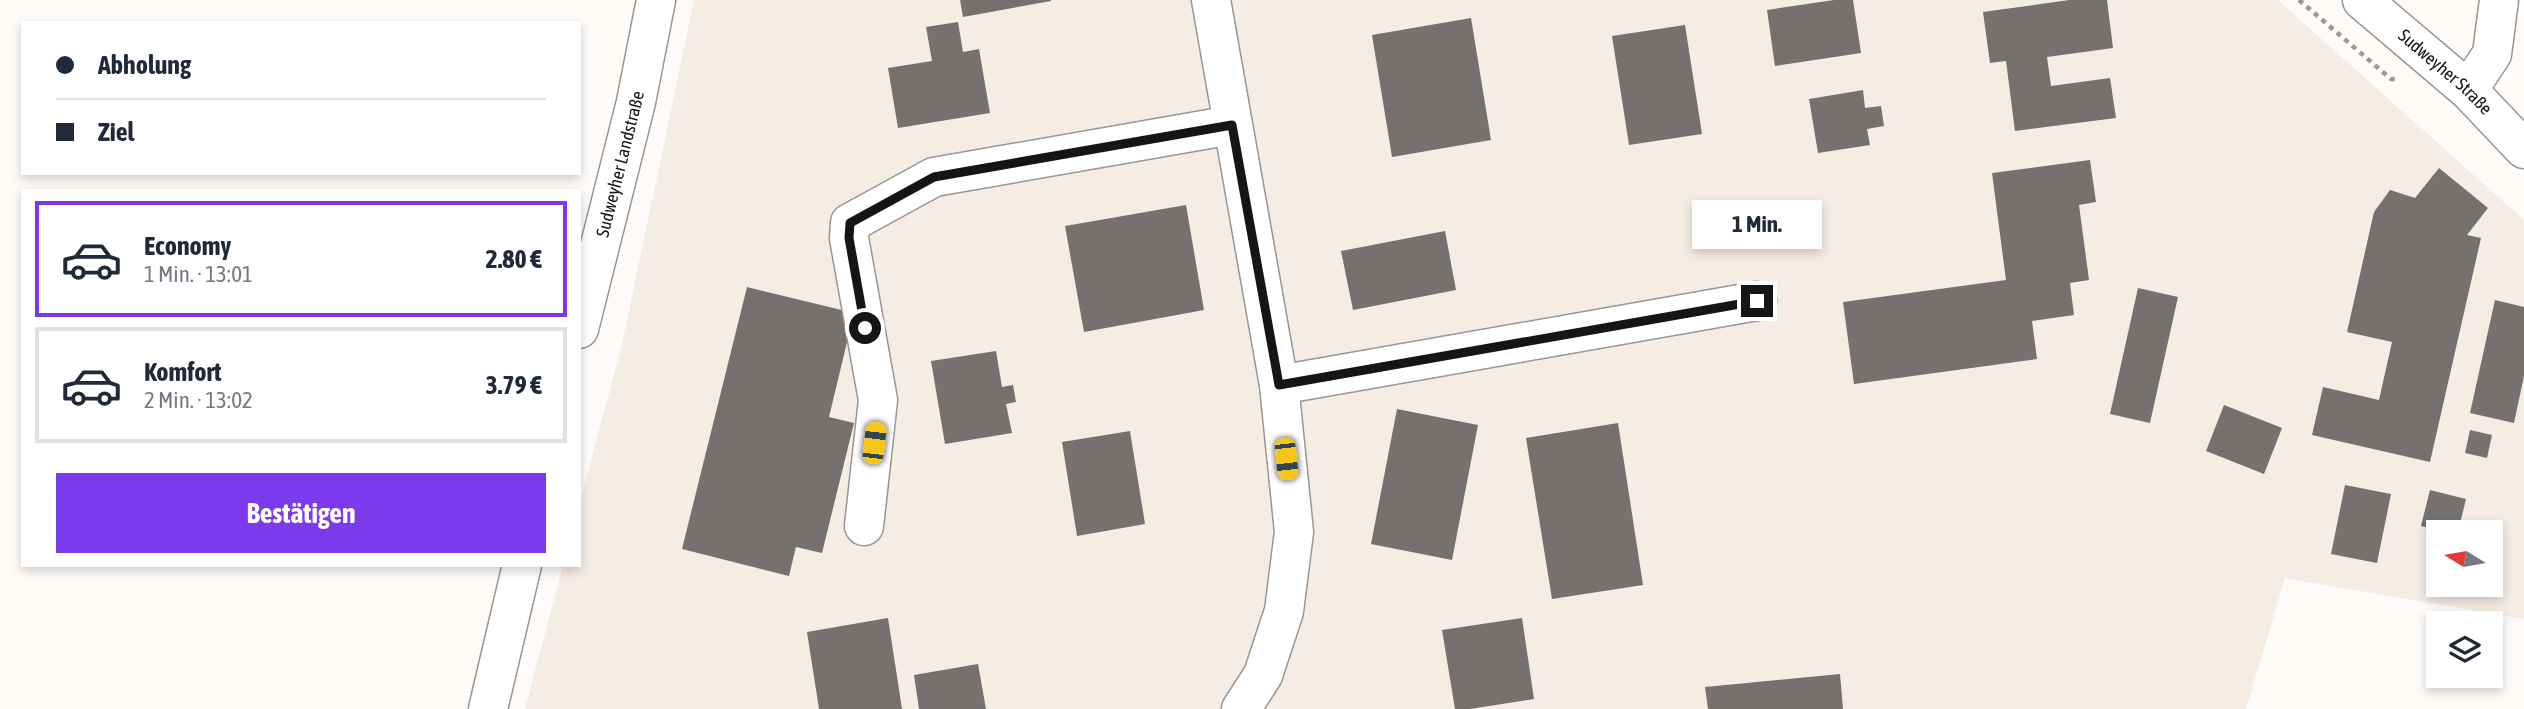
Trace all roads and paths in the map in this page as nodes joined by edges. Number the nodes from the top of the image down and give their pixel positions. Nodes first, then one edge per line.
1 (656, 0) edge
2 (1211, 0) edge
3 (2299, 0) edge
4 (2362, 0) edge
5 (2499, 0) edge
6 (2391, 79) dead end
7 (2468, 90) junction
8 (1232, 125) junction
9 (2524, 149) edge
10 (1757, 301) dead end
11 (581, 321) edge
12 (1279, 385) junction
13 (864, 526) dead end
14 (522, 567) edge
15 (488, 709) edge
16 (1241, 709) edge

1 - 11 street, Sudweyher Landstraße
2 - 8 street
3 - 6 path
4 - 7 street, Sudweyher Straße
5 - 7 street
7 - 9 street, Sudweyher Straße
8 - 12 street
8 - 13 street
10 - 12 street
12 - 16 street
14 - 15 street

